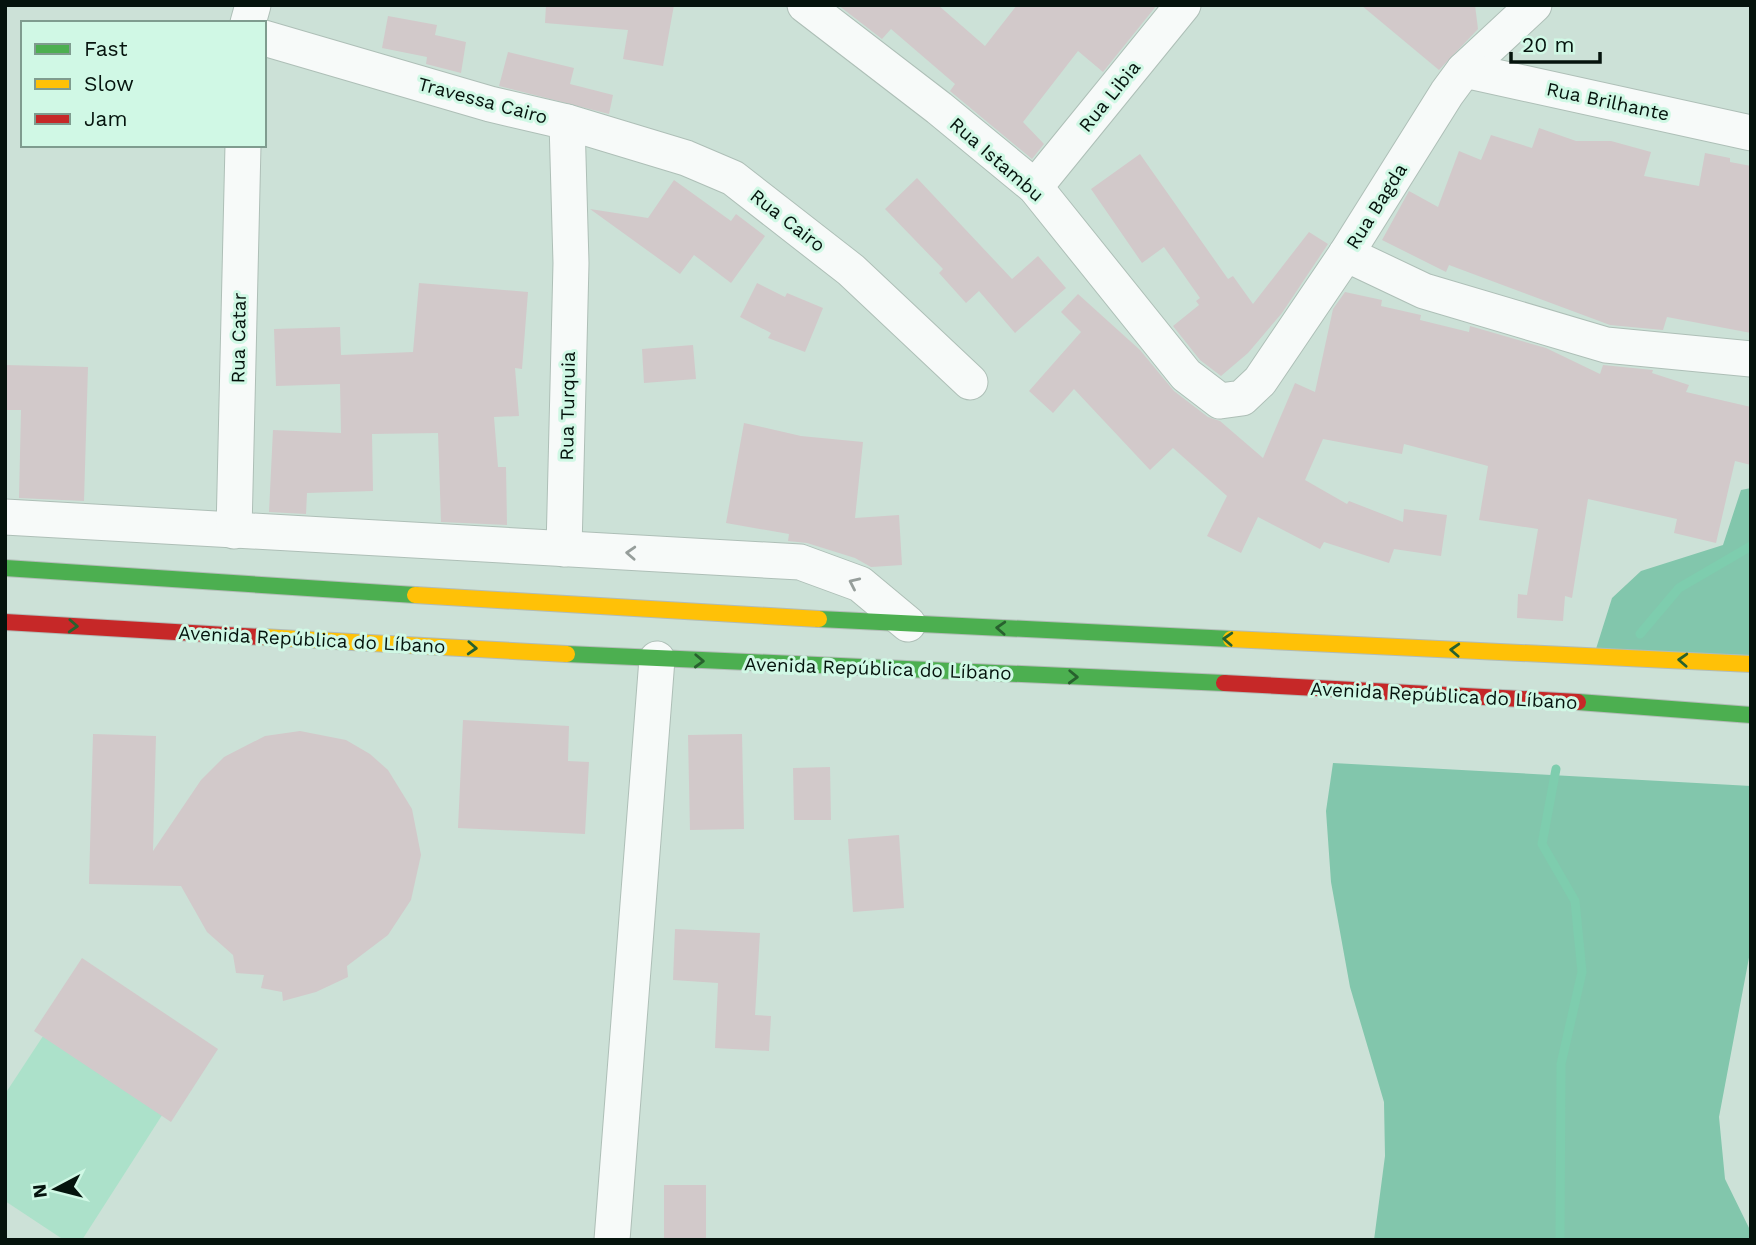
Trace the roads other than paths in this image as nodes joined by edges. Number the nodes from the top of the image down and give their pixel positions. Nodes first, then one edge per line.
1 (805, 5) edge
2 (1183, 5) edge
3 (1534, 5) edge
4 (266, 39) edge
5 (1464, 70) junction
6 (567, 122) junction
7 (1751, 133) edge
8 (243, 147) edge
9 (1035, 187) junction
10 (1346, 254) junction
11 (571, 263) joint
12 (1751, 359) edge
13 (970, 382) dead end
14 (1220, 401) joint
15 (22, 519) edge
16 (234, 531) junction
17 (564, 549) junction
18 (21, 568) edge
19 (5, 622) edge
20 (908, 624) junction
21 (657, 659) junction
22 (1751, 663) edge
23 (1751, 715) edge
24 (612, 1240) edge

1 - 9 street, Rua Istambu
2 - 9 street, Rua Libia
3 - 5 street, Rua Bagda
4 - 6 street, Travessa Cairo
5 - 7 street, Rua Brilhante
5 - 10 street, Rua Bagda
6 - 11 street, Travessa Cairo
6 - 13 street, Rua Cairo
8 - 16 street, Rua Catar
9 - 14 street, Rua Istambu
10 - 12 street
10 - 14 street, Rua Bagda
11 - 17 street, Rua Turquia
15 - 16 street
15 - 18 street
16 - 17 street
20 -> 17 street
18 - 20 main road
19 -> 21 main road, Avenida República do Líbano
22 -> 20 main road
21 -> 23 main road, Avenida República do Líbano
21 - 24 street

